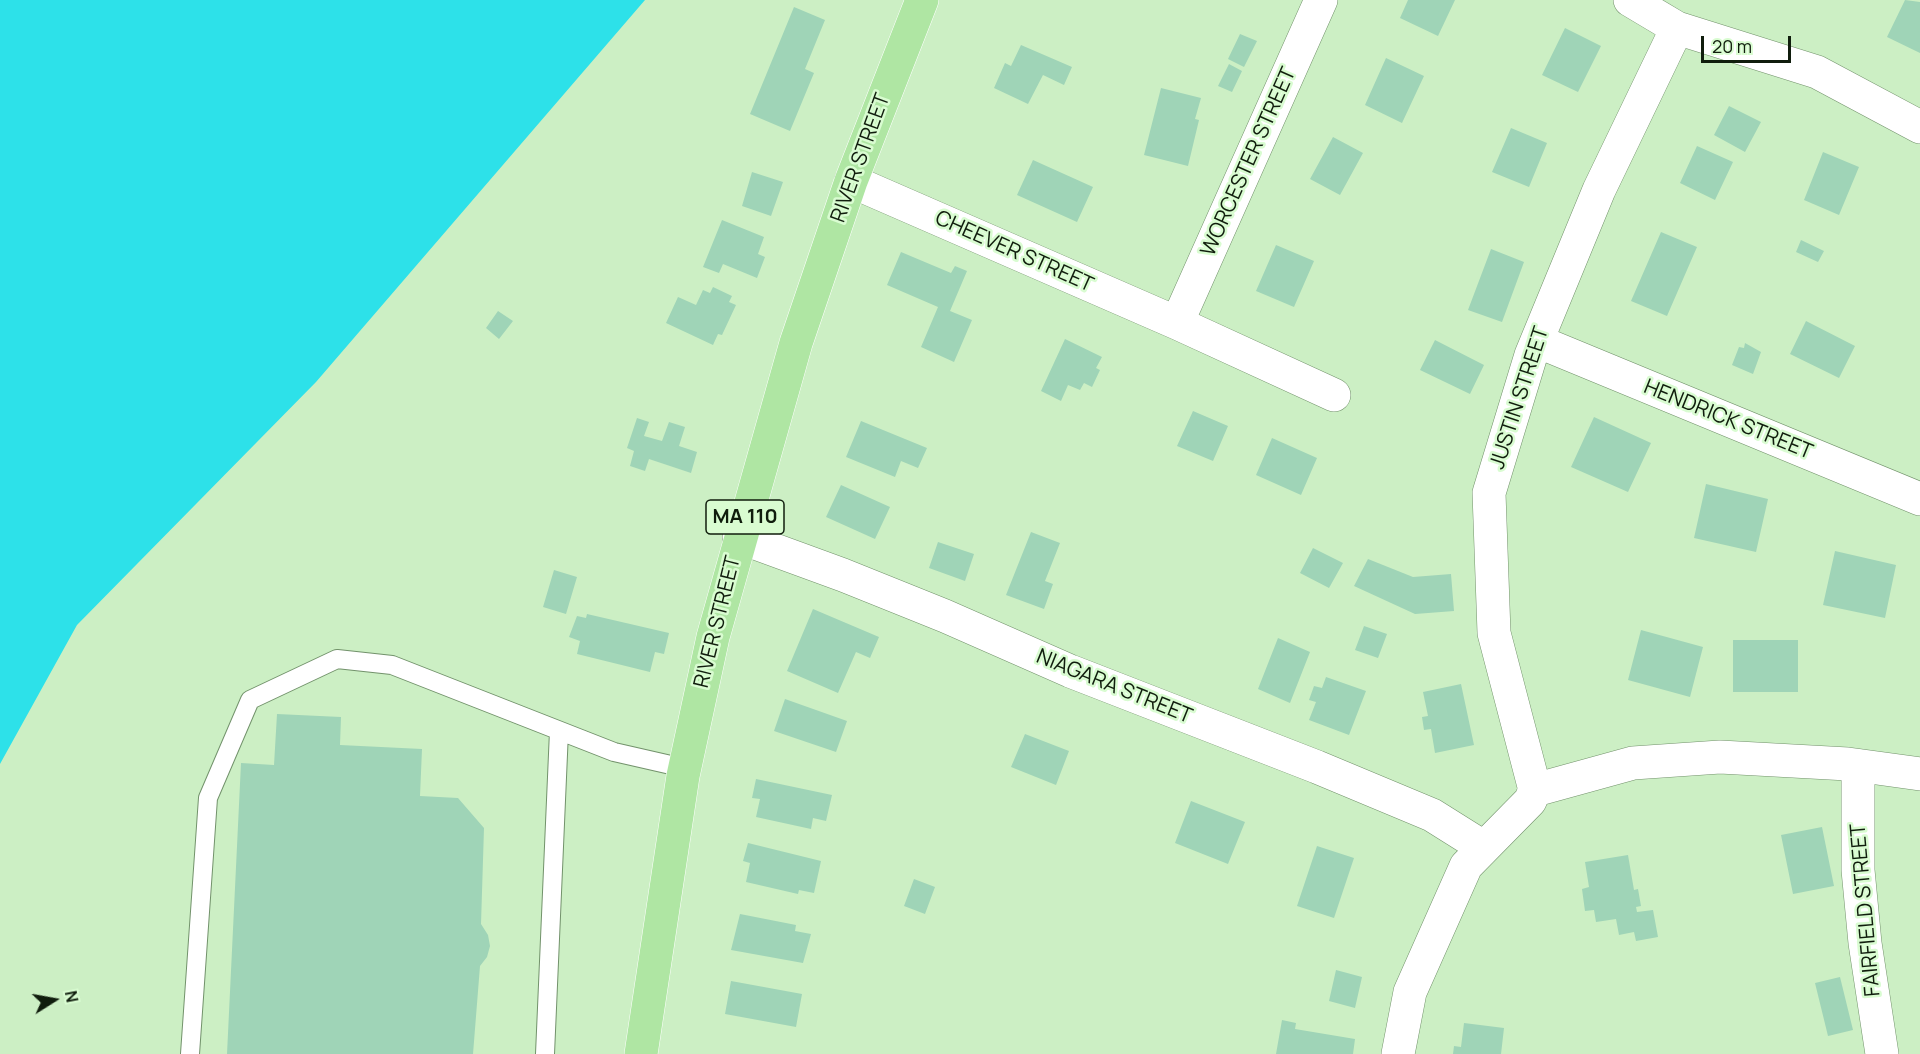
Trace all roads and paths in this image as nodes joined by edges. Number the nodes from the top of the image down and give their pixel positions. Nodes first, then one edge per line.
1 (922, 0) edge
2 (1321, 0) edge
3 (1630, 0) edge
4 (1677, 28) junction
5 (1920, 127) edge
6 (851, 181) junction
7 (1177, 323) junction
8 (1537, 341) junction
9 (1334, 395) dead end
10 (1920, 499) edge
11 (739, 537) junction
12 (559, 730) junction
13 (1858, 766) junction
14 (684, 768) junction
15 (1920, 774) edge
16 (1536, 790) junction
17 (1483, 847) junction
18 (190, 1054) edge
19 (545, 1054) edge
20 (641, 1054) edge
21 (1398, 1054) edge
22 (1882, 1054) edge

1 - 6 main road, RIVER STREET / MA 110
2 - 7 street, WORCESTER STREET
3 - 4 street
4 - 5 street
4 - 8 street, JUSTIN STREET
6 - 7 street, CHEEVER STREET
6 - 11 main road, RIVER STREET / MA 110
7 - 9 street, CHEEVER STREET
8 - 10 street, HENDRICK STREET
8 - 16 street, JUSTIN STREET
11 - 14 main road, RIVER STREET / MA 110
11 - 17 street, NIAGARA STREET
12 - 14 lane
12 - 18 lane
12 - 19 lane
13 - 15 street
13 - 16 street
13 - 22 street, FAIRFIELD STREET
14 - 20 main road, RIVER STREET / MA 110
16 - 17 street
17 - 21 street

